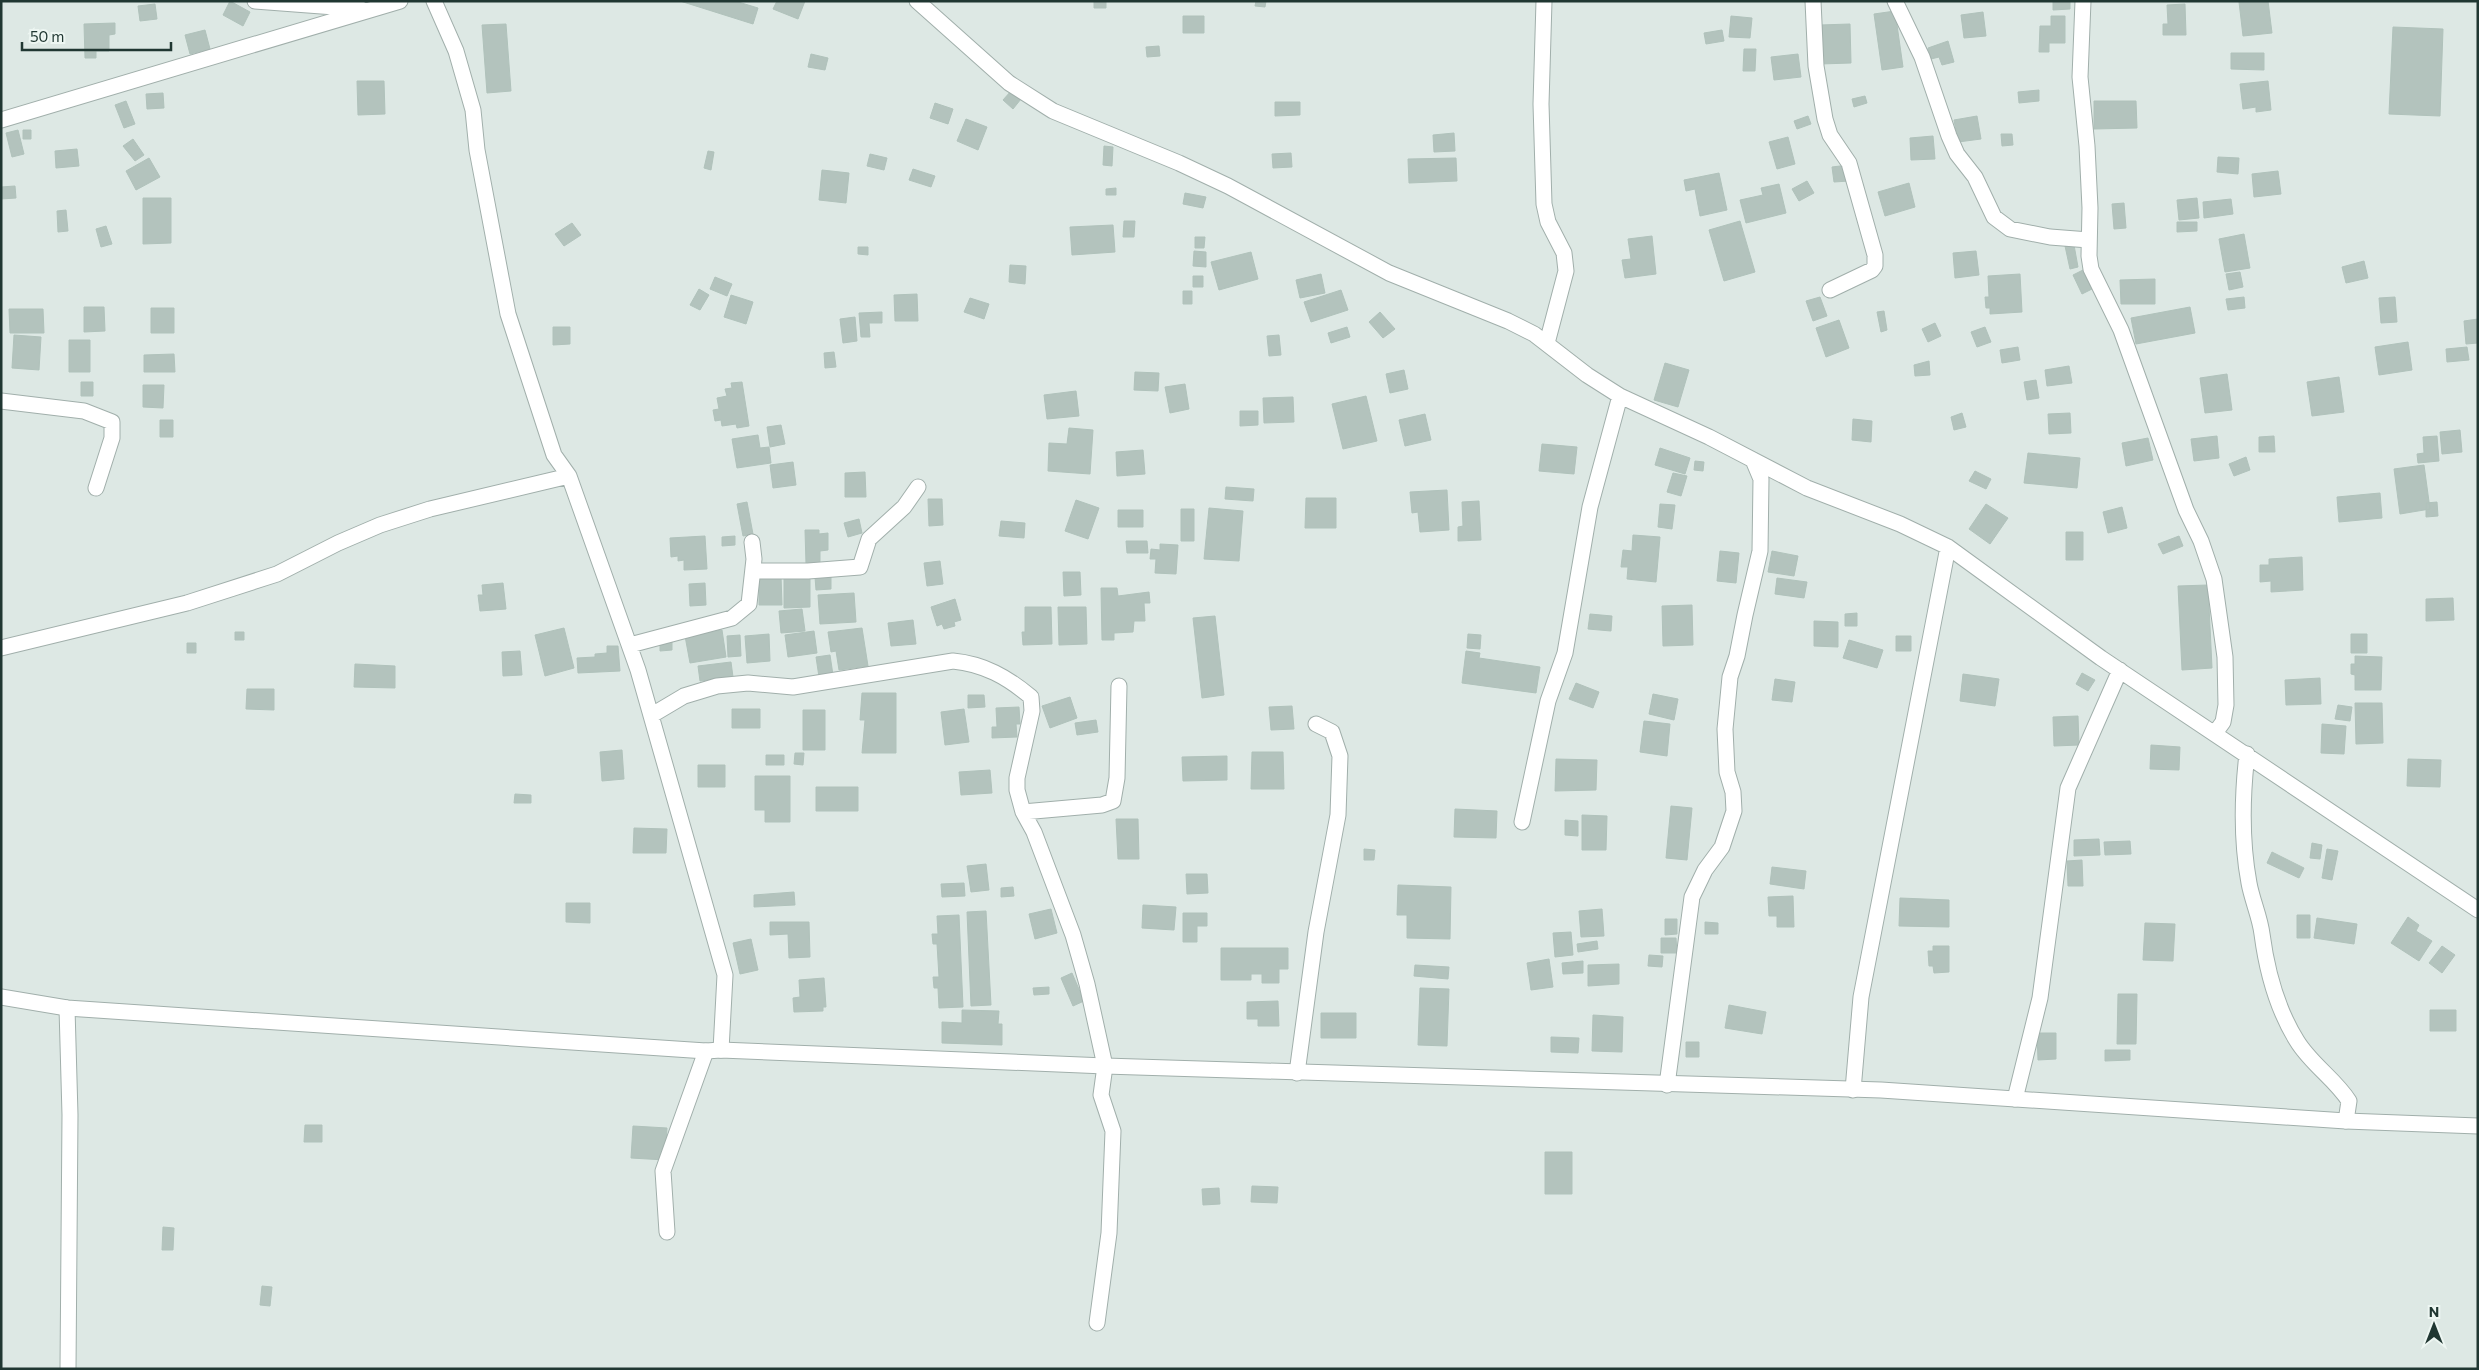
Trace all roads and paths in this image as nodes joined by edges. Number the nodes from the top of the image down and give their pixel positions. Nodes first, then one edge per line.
1 (255, 1) edge
2 (400, 1) edge
3 (434, 1) edge
4 (917, 1) edge
5 (1544, 1) edge
6 (1812, 1) edge
7 (1895, 1) edge
8 (2083, 1) edge
9 (371, 10) junction
10 (1, 120) edge
11 (2089, 240) junction
12 (1830, 290) dead end
13 (1547, 343) junction
14 (1620, 396) junction
15 (1, 402) edge
16 (1753, 460) junction
17 (570, 476) junction
18 (918, 487) dead end
19 (96, 488) dead end
20 (752, 542) dead end
21 (1948, 547) junction
22 (753, 571) junction
23 (630, 645) junction
24 (1, 648) edge
25 (2120, 670) junction
26 (1119, 686) dead end
27 (652, 715) junction
28 (1316, 724) dead end
29 (2215, 733) junction
30 (2247, 754) junction
31 (1023, 812) junction
32 (1522, 822) dead end
33 (2478, 910) edge
34 (1, 997) edge
35 (67, 1008) junction
36 (713, 1050) junction
37 (1105, 1066) junction
38 (1297, 1072) junction
39 (1667, 1085) junction
40 (1852, 1090) junction
41 (2015, 1099) junction
42 (2346, 1121) junction
43 (2478, 1126) edge
44 (667, 1232) dead end
45 (1097, 1323) dead end
46 (68, 1369) edge

1 - 9 street
2 - 9 street
3 - 17 street
4 - 13 street
5 - 13 street
6 - 12 street
7 - 11 street
8 - 11 street
9 - 10 street
11 - 29 street
13 - 14 street
14 - 16 street
14 - 32 street
15 - 19 street
16 - 21 street
16 - 39 street
17 - 23 street
17 - 24 street
18 - 22 street
20 - 22 street
21 - 25 street
21 - 40 street
22 - 23 street
23 - 27 street
25 - 29 street
25 - 41 street
26 - 31 street
27 - 31 street
27 - 36 street
28 - 38 street
29 - 30 street
30 - 33 street
30 - 42 street
31 - 37 street
34 - 35 street
35 - 36 street
35 - 46 street
36 - 37 street
36 - 44 street
37 - 38 street
37 - 45 street
38 - 39 street
39 - 40 street
40 - 41 street
41 - 42 street
42 - 43 street

